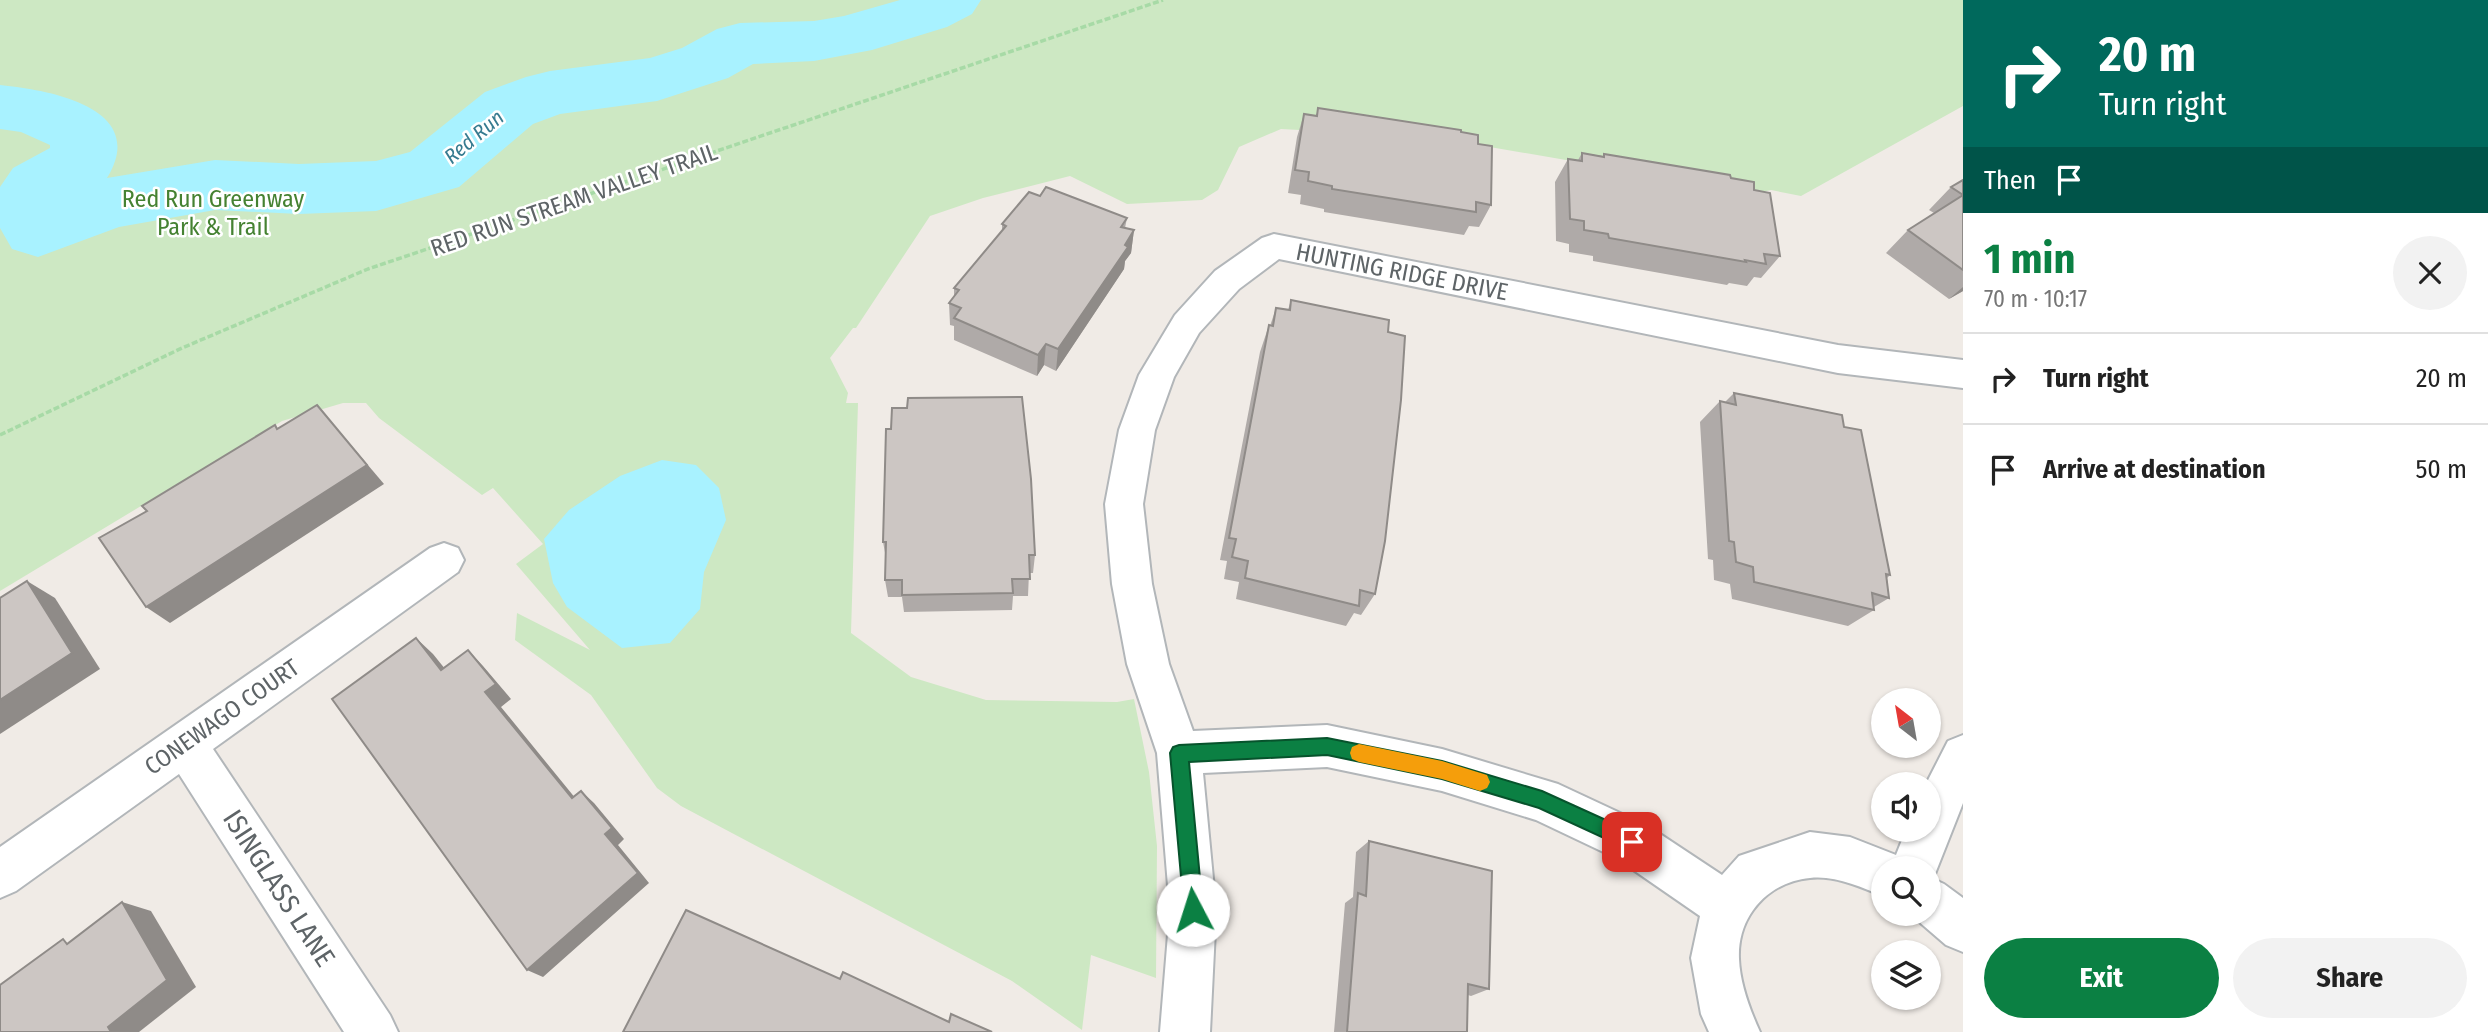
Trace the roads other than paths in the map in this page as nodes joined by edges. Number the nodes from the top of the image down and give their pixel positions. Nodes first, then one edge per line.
1 (1963, 374) edge
2 (444, 560) dead end
3 (185, 744) junction
4 (1179, 753) junction
5 (1963, 756) edge
6 (1941, 801) edge
7 (1871, 868) edge
8 (0, 875) edge
9 (1726, 906) junction
10 (1941, 910) edge
11 (1963, 928) edge
12 (373, 1032) edge
13 (1185, 1032) edge
14 (1735, 1032) edge

1 - 4 street, HUNTING RIDGE DRIVE
2 - 3 street, CONEWAGO COURT
3 - 8 street, CONEWAGO COURT
3 - 12 street, ISINGLASS LANE
4 - 9 street
4 - 13 street, HUNTING RIDGE DRIVE
5 - 6 street
7 - 9 street
9 - 14 street
10 - 11 street

